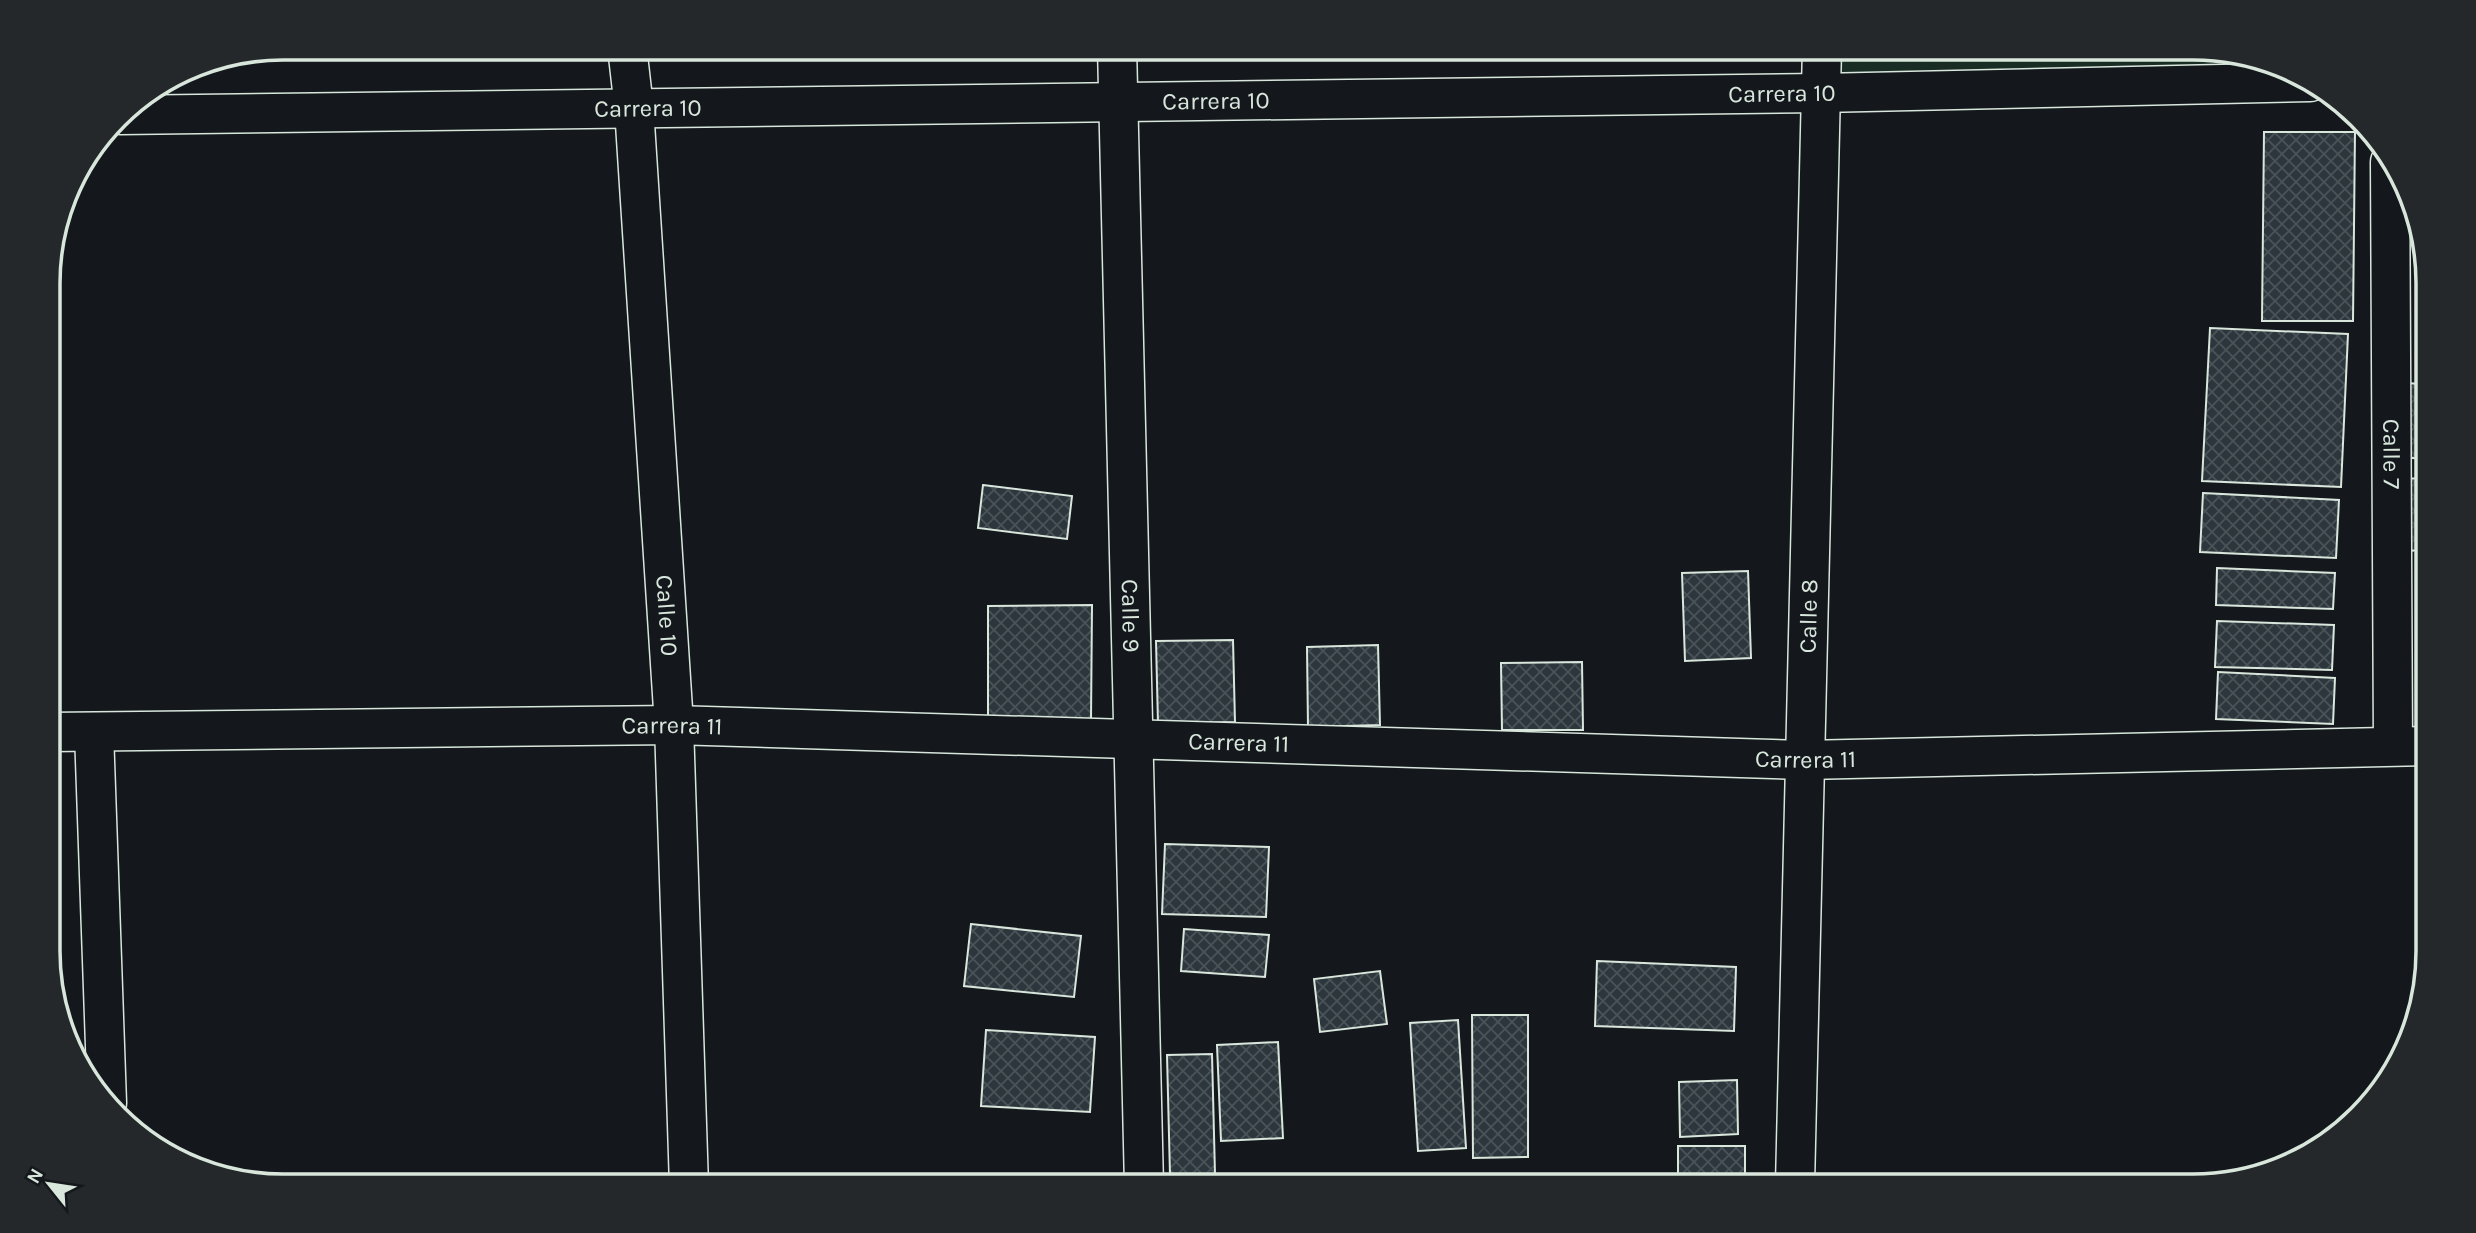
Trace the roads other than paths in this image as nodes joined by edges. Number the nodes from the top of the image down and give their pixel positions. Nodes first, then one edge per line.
1 (628, 60) edge
2 (1117, 60) edge
3 (1822, 60) edge
4 (2293, 82) edge
5 (1821, 93) junction
6 (1119, 100) junction
7 (634, 108) junction
8 (135, 115) edge
9 (2391, 178) edge
10 (674, 725) junction
11 (60, 732) edge
12 (94, 732) junction
13 (1134, 738) junction
14 (2410, 746) edge
15 (1805, 760) junction
16 (106, 1087) edge
17 (1795, 1173) edge
18 (689, 1174) edge
19 (1144, 1174) edge

1 - 7 street, Calle 10
2 - 6 street, Calle 9
3 - 5 street, Calle 8
4 - 5 street, Carrera 10
5 - 6 street, Carrera 10
5 - 15 street, Calle 8
6 - 7 street, Carrera 10
6 - 13 street, Calle 9
7 - 8 street, Carrera 10
7 - 10 street, Calle 10
9 - 14 street, Calle 7
10 - 12 street, Carrera 11
10 - 13 street, Carrera 11
10 - 18 street, Calle 10
11 - 12 street, Carrera 11
12 - 16 street
13 - 15 street, Carrera 11
13 - 19 street, Calle 9
14 - 15 street, Carrera 11
15 - 17 street, Calle 8

